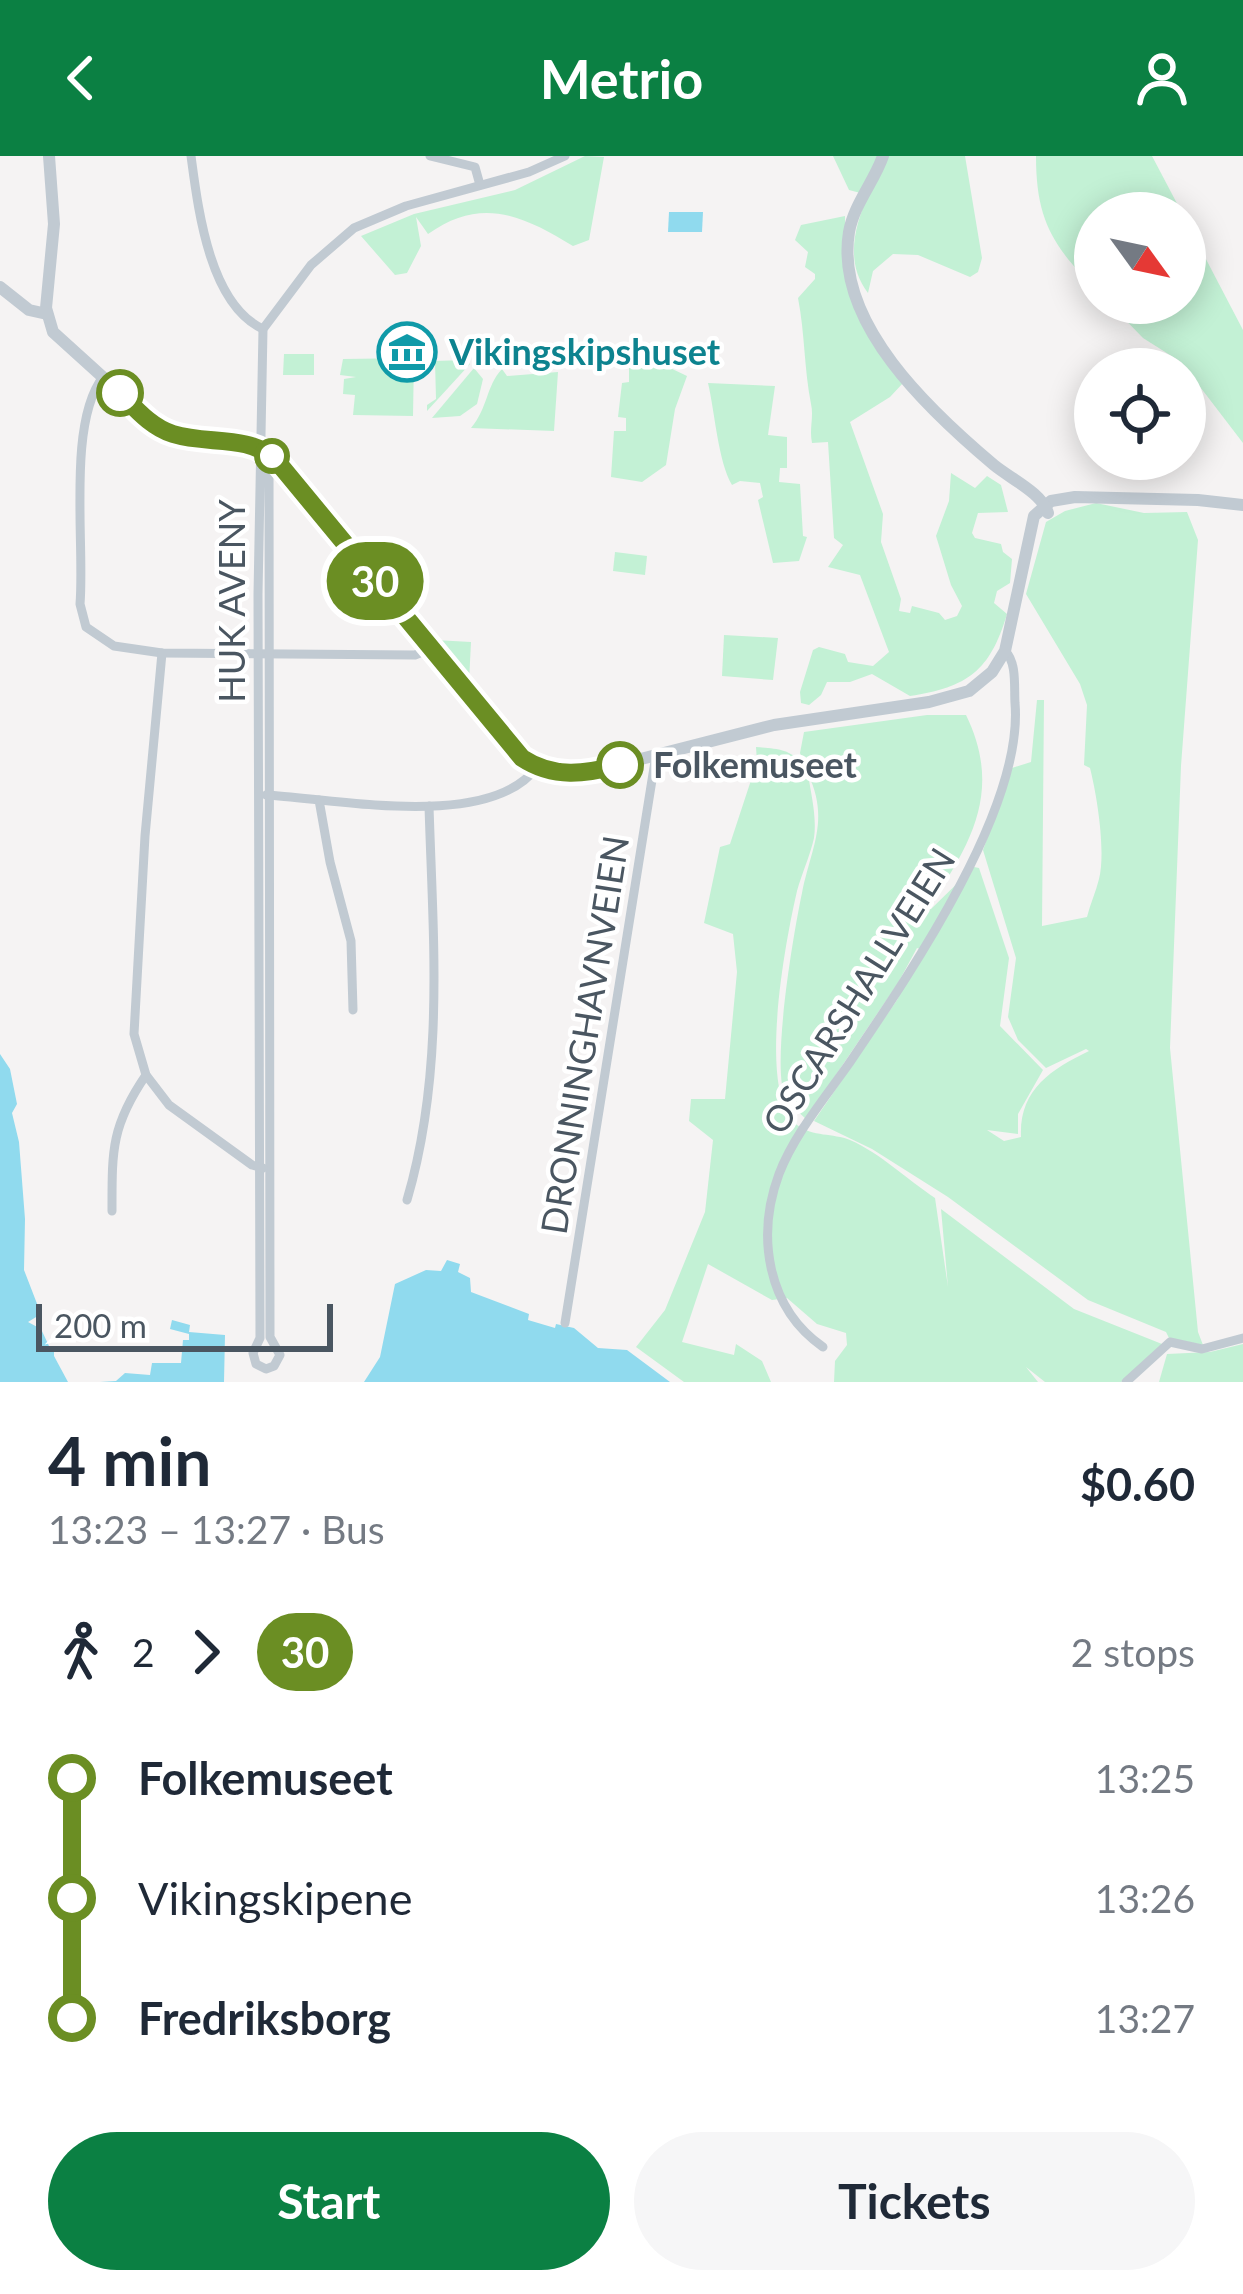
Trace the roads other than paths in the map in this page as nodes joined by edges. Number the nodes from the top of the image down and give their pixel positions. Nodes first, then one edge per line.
1 (49, 156) edge
2 (191, 156) edge
3 (430, 156) edge
4 (565, 156) edge
5 (883, 156) edge
6 (480, 185) junction
7 (0, 287) edge
8 (47, 314) junction
9 (263, 329) junction
10 (103, 377) junction
11 (265, 451) junction
12 (1243, 505) edge
13 (1044, 509) junction
14 (430, 649) junction
15 (1005, 651) junction
16 (162, 653) junction
17 (264, 655) junction
18 (656, 755) junction
19 (537, 767) junction
20 (264, 795) junction
21 (319, 800) junction
22 (429, 806) junction
23 (353, 1010) dead end
24 (146, 1075) junction
25 (265, 1168) junction
26 (407, 1199) dead end
27 (112, 1210) dead end
28 (265, 1246) junction
29 (565, 1323) dead end
30 (1243, 1338) edge
31 (823, 1347) dead end
32 (1126, 1382) edge

1 - 8 street
2 - 9 street
3 - 6 street
4 - 6 street
5 - 13 street
6 - 9 street
7 - 8 street
8 - 10 street
9 - 11 street, HUK AVENY
10 - 11 street
10 - 16 street
11 - 14 street
11 - 17 street, HUK AVENY
12 - 13 street
13 - 15 street
14 - 17 street
14 - 19 street
15 - 18 street
15 - 31 street, OSCARSHALLVEIEN
16 - 17 street
16 - 24 street
17 - 20 street, HUK AVENY
18 - 19 street
18 - 29 street, DRONNINGHAVNVEIEN
19 - 22 street
20 - 21 street
20 - 25 street, HUK AVENY
21 - 22 street
21 - 23 street
22 - 26 street
24 - 25 street
24 - 27 street
25 - 28 street, HUK AVENY
28 - 28 street, HUK AVENY
30 - 32 street

